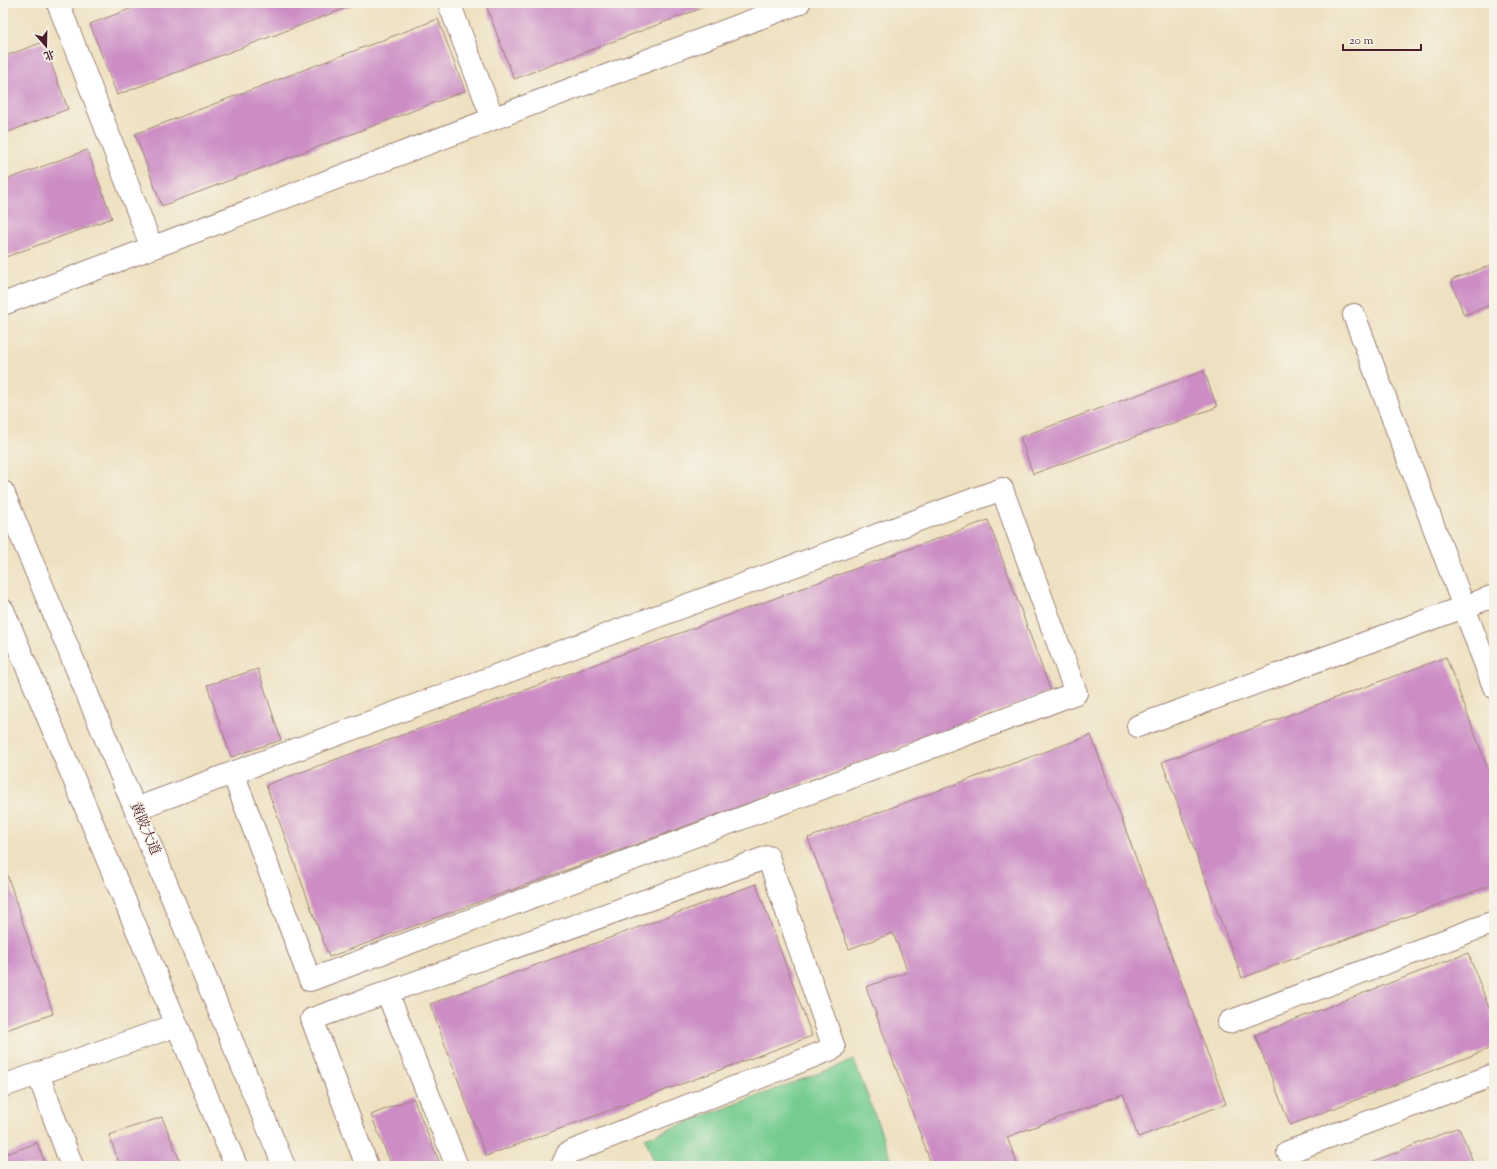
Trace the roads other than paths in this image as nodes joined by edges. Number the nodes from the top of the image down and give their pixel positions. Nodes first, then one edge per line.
1 (58, 3) edge
2 (449, 3) edge
3 (799, 3) edge
4 (493, 119) junction
5 (152, 248) junction
6 (3, 304) edge
7 (1354, 315) dead end
8 (3, 492) edge
9 (1494, 596) edge
10 (1464, 607) junction
11 (3, 610) edge
12 (1494, 687) edge
13 (1138, 726) dead end
14 (233, 773) junction
15 (135, 809) junction
16 (1494, 922) edge
17 (387, 992) junction
18 (1230, 1022) dead end
19 (177, 1025) junction
20 (38, 1074) junction
21 (1494, 1075) edge
22 (3, 1086) edge
23 (1288, 1152) dead end
24 (72, 1166) edge
25 (236, 1166) edge
26 (284, 1166) edge
27 (367, 1166) edge
28 (457, 1166) edge
29 (562, 1166) edge

1 - 5 street
2 - 4 street
3 - 4 street
4 - 5 street
5 - 6 street
7 - 10 street
8 - 15 street, 黄陂大道
9 - 10 street
10 - 12 street
10 - 13 street
11 - 19 street
14 - 14 street
14 - 15 street
15 - 26 street, 黄陂大道
16 - 18 street
17 - 27 street
17 - 28 street
17 - 29 street
19 - 20 street
19 - 25 street
20 - 22 street
20 - 24 street
21 - 23 street

